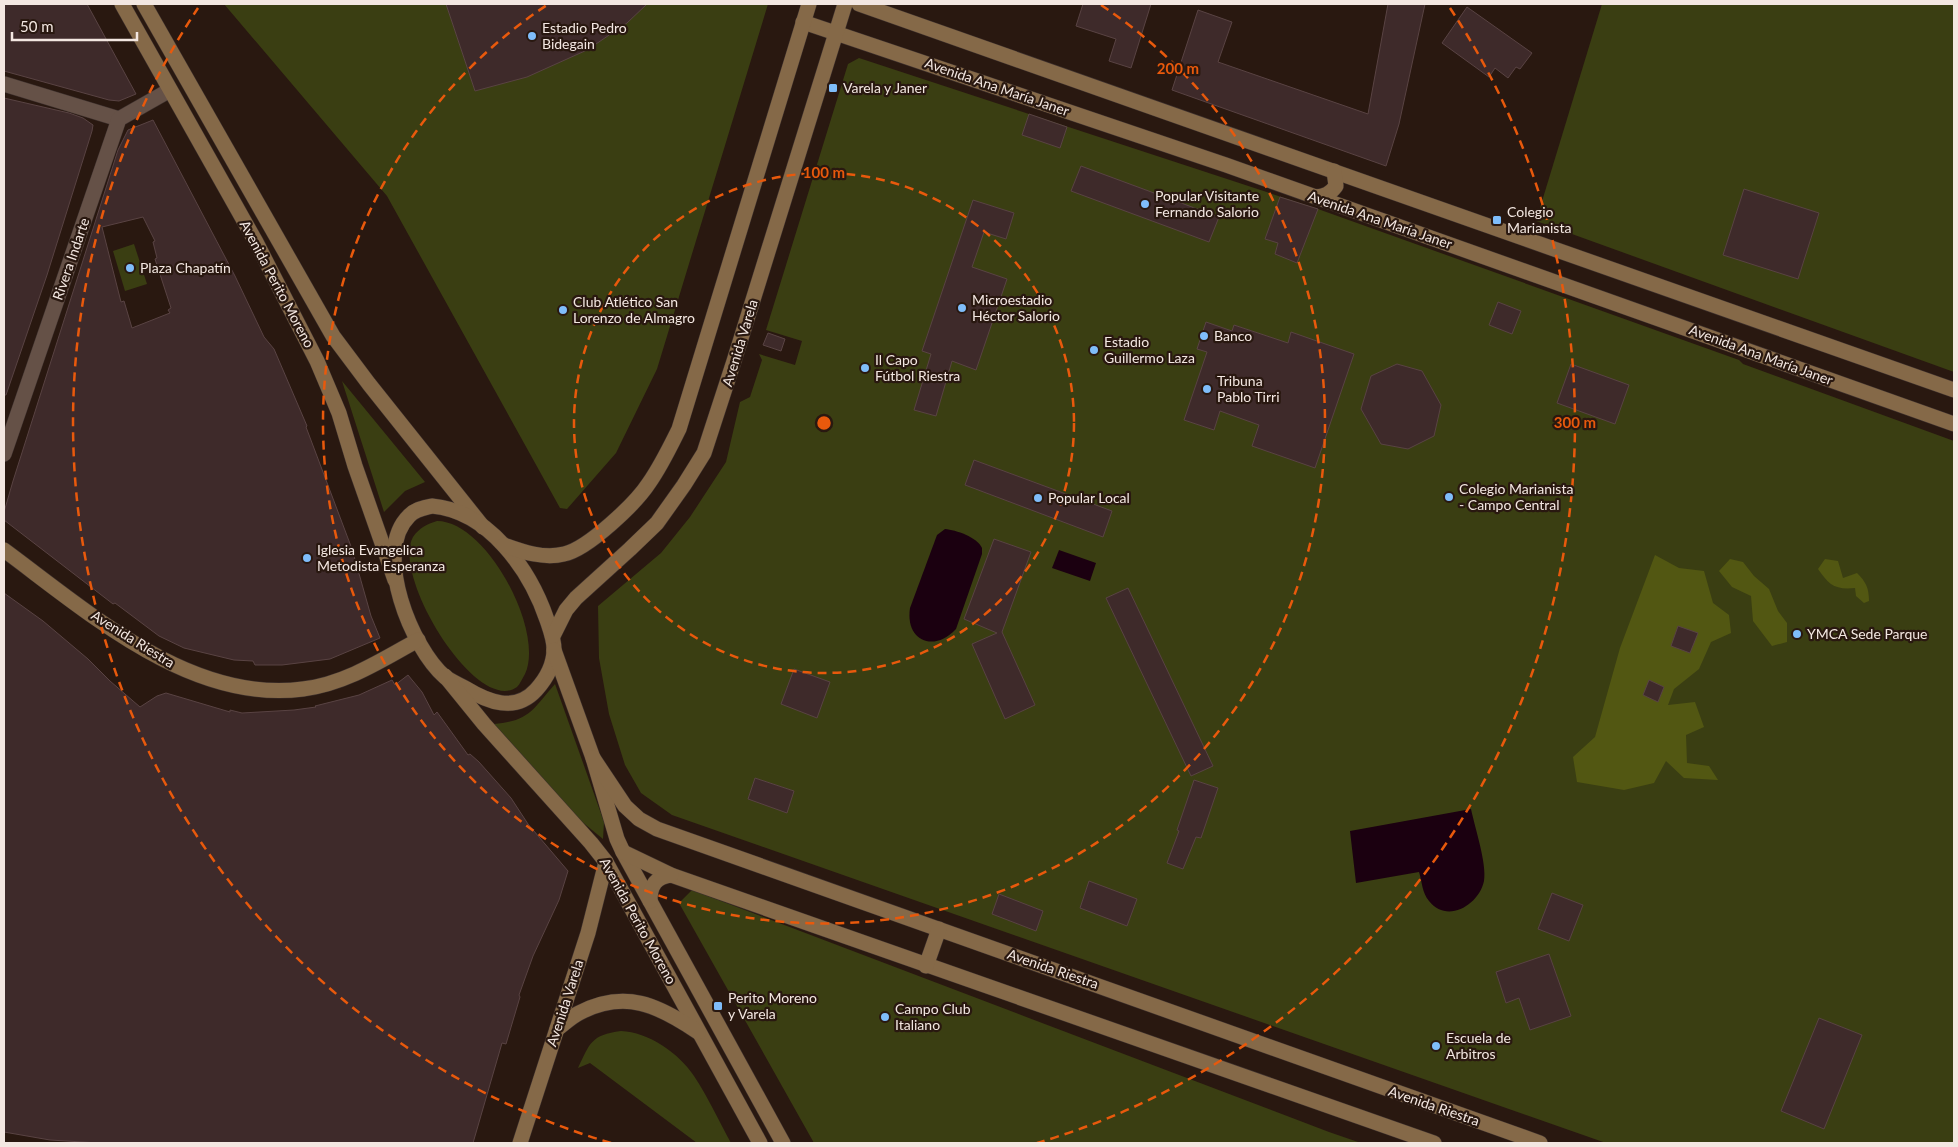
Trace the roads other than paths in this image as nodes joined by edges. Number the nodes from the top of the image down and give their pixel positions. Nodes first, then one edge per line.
1 (122, 4) edge
2 (144, 4) edge
3 (809, 4) edge
4 (845, 4) edge
5 (859, 4) edge
6 (802, 22) junction
7 (836, 32) junction
8 (4, 84) edge
9 (170, 90) junction
10 (119, 119) junction
11 (1334, 171) junction
12 (1316, 197) junction
13 (1954, 390) edge
14 (1954, 424) edge
15 (4, 454) edge
16 (483, 527) junction
17 (504, 545) junction
18 (4, 550) edge
19 (395, 580) junction
20 (418, 640) junction
21 (554, 643) junction
22 (445, 676) junction
23 (593, 758) junction
24 (623, 852) junction
25 (606, 862) junction
26 (671, 875) junction
27 (650, 901) junction
28 (939, 930) junction
29 (926, 966) junction
30 (557, 1029) junction
31 (700, 1033) junction
32 (520, 1143) edge
33 (760, 1143) edge
34 (783, 1143) edge
35 (1434, 1143) edge
36 (1540, 1143) edge

1 - 9 main road, Avenida Perito Moreno
2 - 16 main road, Avenida Perito Moreno
3 - 6 main road
4 - 7 main road, Avenida Varela
5 - 11 main road
6 - 7 main road, Avenida Ana María Janer
6 - 17 main road
7 - 12 main road, Avenida Ana María Janer
7 - 21 main road, Avenida Varela
8 - 10 street
9 - 10 street
9 - 19 main road, Avenida Perito Moreno
10 - 15 street, Rivera Indarte
11 - 12 main road
11 - 13 main road
12 - 14 main road, Avenida Ana María Janer
16 - 17 main road
16 - 19 main road
17 - 21 main road
18 - 20 main road, Avenida Riestra
19 - 20 main road
20 - 22 main road
21 - 22 main road
21 - 23 main road, Avenida Perito Moreno
22 - 25 main road, Avenida Perito Moreno
23 - 24 main road, Avenida Perito Moreno
23 - 28 main road, Avenida Riestra
24 - 25 main road
24 - 26 main road
24 - 27 main road, Avenida Perito Moreno
25 - 30 main road, Avenida Varela
25 - 31 main road, Avenida Perito Moreno
26 - 27 main road
26 - 29 main road
27 - 34 main road, Avenida Perito Moreno
28 - 29 main road
28 - 36 main road, Avenida Riestra
29 - 35 main road
30 - 31 main road
30 - 32 main road, Avenida Varela
31 - 33 main road, Avenida Perito Moreno

